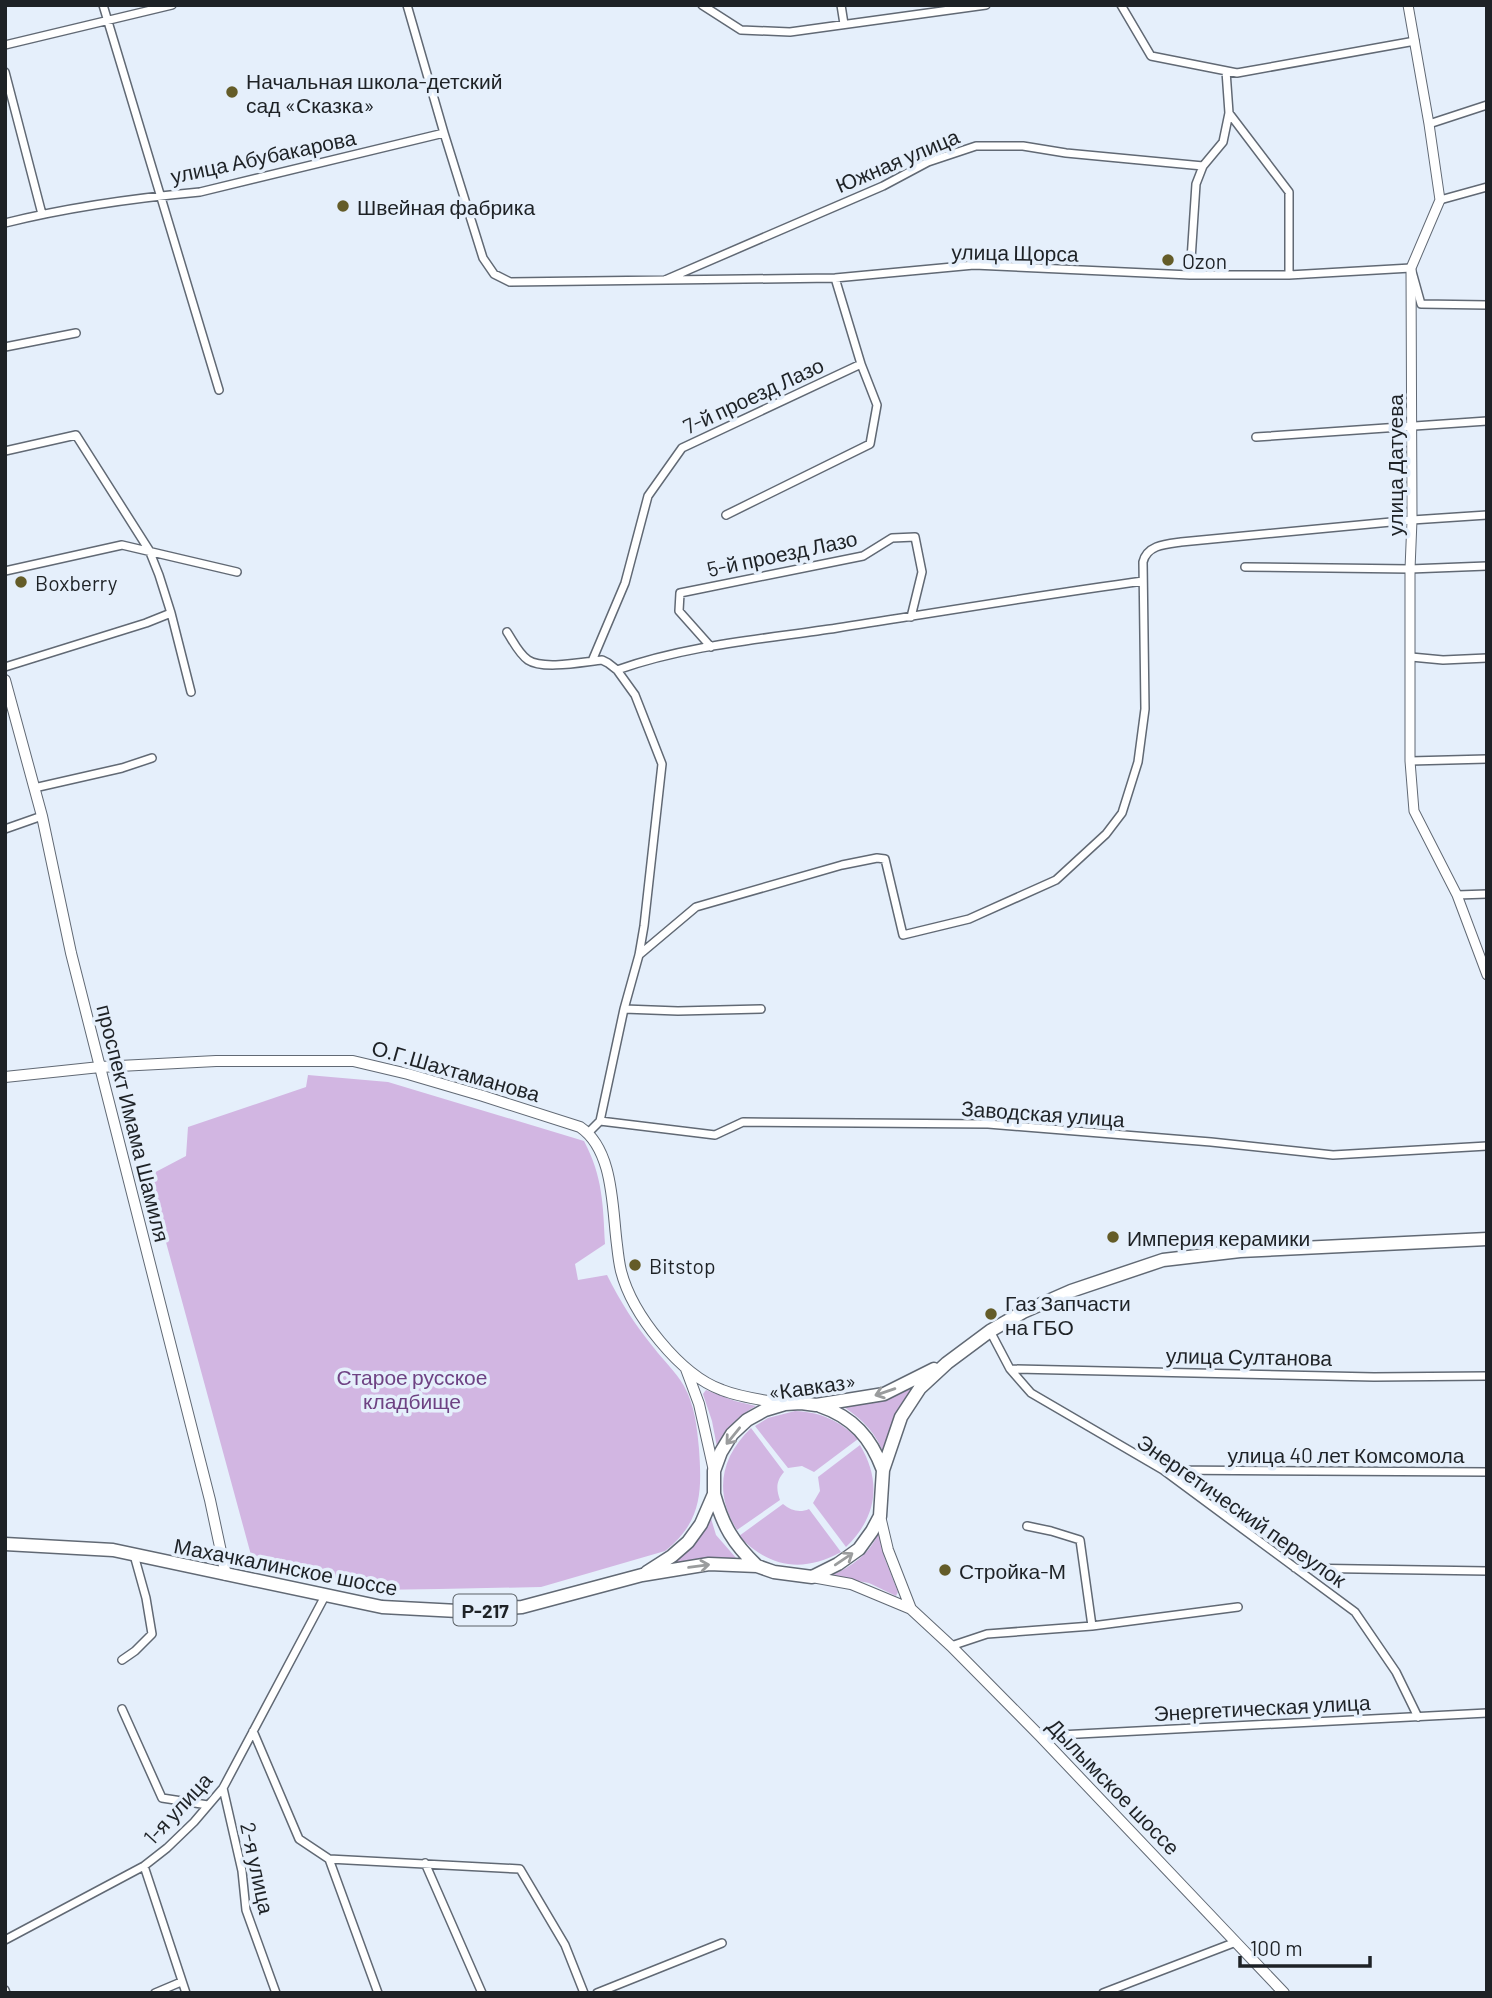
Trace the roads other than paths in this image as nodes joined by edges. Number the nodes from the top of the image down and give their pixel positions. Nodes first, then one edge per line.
1 (103, 5) edge
2 (172, 5) edge
3 (408, 5) edge
4 (702, 5) edge
5 (841, 5) edge
6 (986, 5) edge
7 (1121, 5) edge
8 (1408, 5) edge
9 (108, 21) junction
10 (844, 24) junction
11 (1415, 41) junction
12 (5, 45) edge
13 (1226, 71) junction
14 (5, 72) edge
15 (1487, 105) edge
16 (1228, 113) junction
17 (1429, 124) junction
18 (444, 133) junction
19 (1203, 166) junction
20 (1487, 187) edge
21 (159, 196) junction
22 (1440, 200) junction
23 (42, 214) junction
24 (5, 223) edge
25 (1411, 268) junction
26 (1190, 275) junction
27 (1289, 275) junction
28 (835, 278) junction
29 (662, 281) junction
30 (1487, 305) edge
31 (76, 333) dead end
32 (5, 347) edge
33 (861, 363) junction
34 (219, 390) dead end
35 (1487, 421) edge
36 (1412, 425) junction
37 (1256, 437) dead end
38 (5, 451) edge
39 (726, 515) dead end
40 (1487, 515) edge
41 (1412, 520) junction
42 (149, 550) junction
43 (1487, 566) edge
44 (1245, 567) dead end
45 (1410, 569) junction
46 (5, 571) edge
47 (237, 572) dead end
48 (1143, 581) junction
49 (171, 613) junction
50 (911, 617) junction
51 (507, 632) dead end
52 (711, 647) junction
53 (1412, 657) junction
54 (1487, 658) edge
55 (592, 661) junction
56 (5, 667) edge
57 (617, 670) junction
58 (5, 680) edge
59 (191, 692) dead end
60 (152, 758) dead end
61 (1487, 759) edge
62 (1410, 761) junction
63 (34, 789) junction
64 (42, 817) junction
65 (5, 829) edge
66 (1487, 894) edge
67 (1457, 895) junction
68 (639, 955) junction
69 (1487, 975) edge
70 (624, 1009) junction
71 (761, 1009) dead end
72 (100, 1067) junction
73 (5, 1077) edge
74 (600, 1121) junction
75 (588, 1133) junction
76 (1487, 1146) edge
77 (1487, 1240) edge
78 (990, 1331) junction
79 (947, 1363) junction
80 (685, 1369) junction
81 (1010, 1369) junction
82 (1487, 1376) edge
83 (785, 1404) junction
84 (816, 1405) junction
85 (883, 1470) junction
86 (1163, 1470) junction
87 (714, 1471) junction
88 (1487, 1472) edge
89 (714, 1494) junction
90 (880, 1516) junction
91 (1027, 1527) dead end
92 (5, 1544) edge
93 (134, 1555) junction
94 (757, 1566) junction
95 (1296, 1569) junction
96 (1487, 1571) edge
97 (226, 1574) junction
98 (642, 1575) junction
99 (812, 1577) junction
100 (325, 1597) junction
101 (1238, 1607) dead end
102 (911, 1609) junction
103 (1092, 1626) junction
104 (951, 1646) junction
105 (122, 1660) dead end
106 (122, 1709) dead end
107 (1487, 1713) edge
108 (1418, 1717) junction
109 (253, 1731) junction
110 (1040, 1736) junction
111 (223, 1788) junction
112 (208, 1805) junction
113 (329, 1859) junction
114 (425, 1863) junction
115 (144, 1866) junction
116 (5, 1940) edge
117 (722, 1942) dead end
118 (1236, 1942) junction
119 (181, 1982) junction
120 (155, 1993) edge
121 (186, 1993) edge
122 (276, 1993) edge
123 (378, 1993) edge
124 (482, 1993) edge
125 (584, 1993) edge
126 (597, 1993) edge
127 (1103, 1993) edge
128 (1284, 1993) edge

1 - 9 street
2 - 9 street
3 - 18 street
4 - 10 street
5 - 10 street
6 - 10 street
7 - 13 street
8 - 11 street
9 - 12 street
9 - 21 street
11 - 13 street
11 - 17 street
13 - 16 street
14 - 23 street
15 - 17 street
16 - 19 street
16 - 27 street
17 - 22 street
18 - 21 street, улица Абубакарова
18 - 29 street, улица Щорса
19 - 26 street
19 - 29 street, Южная улица
20 - 22 street
21 - 23 street, улица Абубакарова
21 - 34 street
22 - 25 street, улица Датуева
23 - 24 street, улица Абубакарова
25 - 27 street, улица Щорса
25 - 30 street
25 - 36 street, улица Датуева
26 - 27 street, улица Щорса
26 - 28 street, улица Щорса
28 - 29 street, улица Щорса
28 - 33 street
31 - 32 street
33 - 39 street
33 - 55 street, 7-й проезд Лазо
35 - 36 street
36 - 37 street
36 - 41 street, улица Датуева
38 - 42 street
40 - 41 street
41 - 45 street, улица Датуева
41 - 48 street
42 - 46 street
42 - 47 street
42 - 49 street
43 - 45 street
44 - 45 street
45 - 53 street, улица Датуева
48 - 50 street
48 - 68 street
49 - 56 street
49 - 59 street
50 - 52 street
50 - 52 street, 5-й проезд Лазо
51 - 55 street
52 - 57 street
53 - 54 street
53 - 62 street, улица Датуева
55 - 57 street
57 - 68 street
58 - 63 main road, проспект Имама Шамиля
60 - 63 street
61 - 62 street
62 - 67 street, улица Датуева
63 - 64 main road, проспект Имама Шамиля
64 - 65 street
64 - 72 main road, проспект Имама Шамиля
66 - 67 street
67 - 69 street, улица Датуева
68 - 70 street
70 - 71 street
70 - 74 street
72 - 73 main road, О.Г.Шахтаманова
72 - 75 main road, О.Г.Шахтаманова
72 - 97 main road, проспект Имама Шамиля
74 - 75 street
74 - 76 street, Заводская улица
75 - 80 main road
77 - 78 highway, Р-217
78 - 79 highway, Р-217
78 - 81 street, Энергетический переулок
79 -> 84 highway, «Кавказ» / Р-217
79 - 85 highway, Р-217
80 - 83 main road, Р-217
80 - 87 main road, Р-217
81 - 82 street, улица Султанова
81 - 86 street, Энергетический переулок
83 - 84 highway, «Кавказ» / Р-217
83 -> 87 highway, «Кавказ» / Р-217
84 - 85 highway, Р-217
85 - 90 highway, Р-217
86 - 88 street, улица 40 лет Комсомола
86 - 95 street, Энергетический переулок
87 - 89 highway, «Кавказ» / Р-217
89 - 94 highway, Р-217
89 - 98 highway, «Кавказ» / Р-217
99 -> 90 highway, Р-217
90 - 102 main road, Р-217
91 - 103 street
92 - 93 highway, Махачкалинское шоссе / Р-217
93 - 97 highway, Махачкалинское шоссе / Р-217
93 - 105 street
98 -> 94 highway, Махачкалинское шоссе / Р-217
94 - 99 highway, Махачкалинское шоссе / Р-217
95 - 96 street
95 - 108 street, Энергетический переулок
97 - 100 highway, Махачкалинское шоссе / Р-217
98 - 100 highway, Махачкалинское шоссе / Р-217
99 - 102 main road, Р-217
100 - 109 street, 1-я улица
101 - 103 street
102 - 104 main road, Дылымское шоссе
103 - 104 street
104 - 110 main road, Дылымское шоссе
106 - 112 street
107 - 108 street, Энергетическая улица
108 - 110 street, Энергетическая улица
109 - 111 street, 1-я улица
109 - 113 street
110 - 118 main road, Дылымское шоссе
111 - 112 street, 1-я улица
111 - 122 street, 2-я улица
112 - 115 street, 1-я улица
113 - 114 street
113 - 123 street
114 - 124 street
114 - 125 street
115 - 116 street, 1-я улица
115 - 119 street
117 - 126 street
118 - 127 street
118 - 128 main road, Дылымское шоссе
119 - 120 street
119 - 121 street

